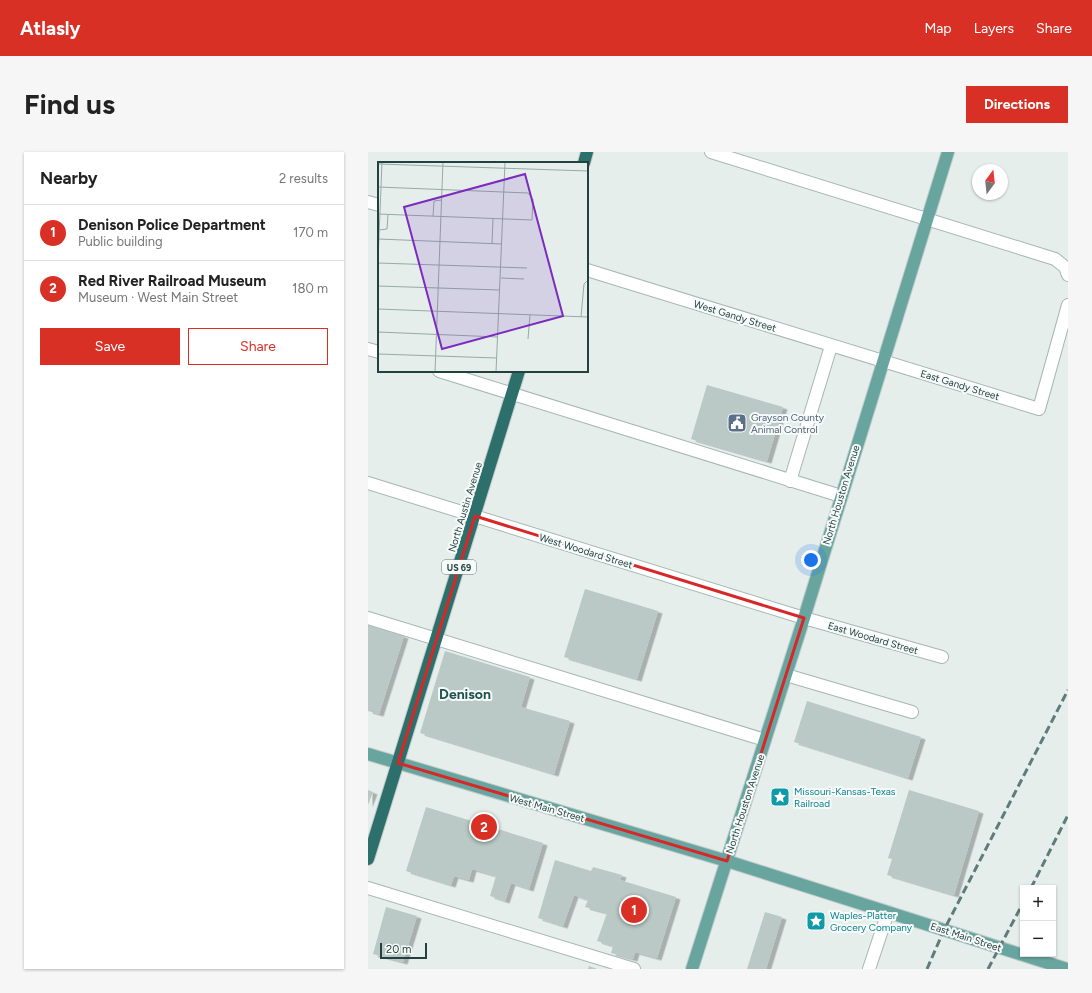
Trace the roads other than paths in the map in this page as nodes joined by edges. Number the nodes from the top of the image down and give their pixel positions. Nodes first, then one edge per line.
1 (587, 152) edge
2 (711, 152) edge
3 (948, 152) edge
4 (584, 162) edge
5 (368, 202) edge
6 (378, 205) edge
7 (927, 219) junction
8 (588, 270) edge
9 (1068, 275) edge
10 (1068, 305) edge
11 (831, 346) junction
12 (368, 349) edge
13 (378, 352) edge
14 (882, 362) junction
15 (442, 372) edge
16 (519, 372) edge
17 (512, 394) junction
18 (790, 481) junction
19 (368, 483) edge
20 (841, 496) junction
21 (475, 516) junction
22 (368, 618) edge
23 (804, 618) junction
24 (436, 640) junction
25 (942, 657) dead end
26 (786, 675) junction
27 (912, 712) dead end
28 (765, 740) junction
29 (368, 754) edge
30 (398, 763) junction
31 (368, 859) edge
32 (727, 861) junction
33 (368, 888) edge
34 (888, 912) junction
35 (634, 969) edge
36 (692, 969) edge
37 (869, 969) edge
38 (1067, 969) edge

1 - 4 highway
2 - 7 street
3 - 7 main road, North Houston Avenue
5 - 6 street
7 - 9 street
7 - 14 main road, North Houston Avenue
8 - 11 street, West Gandy Street
10 - 14 street, East Gandy Street
11 - 14 street, West Gandy Street
11 - 18 street
12 - 13 street
14 - 20 main road, North Houston Avenue
15 - 17 street
16 - 17 highway, North Austin Avenue / US 69
17 - 18 street
17 - 21 highway, North Austin Avenue / US 69
18 - 20 street
19 - 21 street, West Woodard Street
20 - 23 main road, North Houston Avenue
21 - 23 street, West Woodard Street
21 - 24 highway, North Austin Avenue / US 69
22 - 24 street
23 - 25 street, East Woodard Street
23 - 26 main road, North Houston Avenue
24 - 28 street
24 - 30 highway, North Austin Avenue / US 69
26 - 27 street
26 - 28 main road, North Houston Avenue
28 - 32 main road, North Houston Avenue
29 - 30 main road, West Main Street
30 - 31 highway, US 69
30 - 32 main road, West Main Street
32 - 34 main road, East Main Street
32 - 36 main road, North Houston Avenue
33 - 35 street
34 - 37 street
34 - 38 main road, East Main Street

